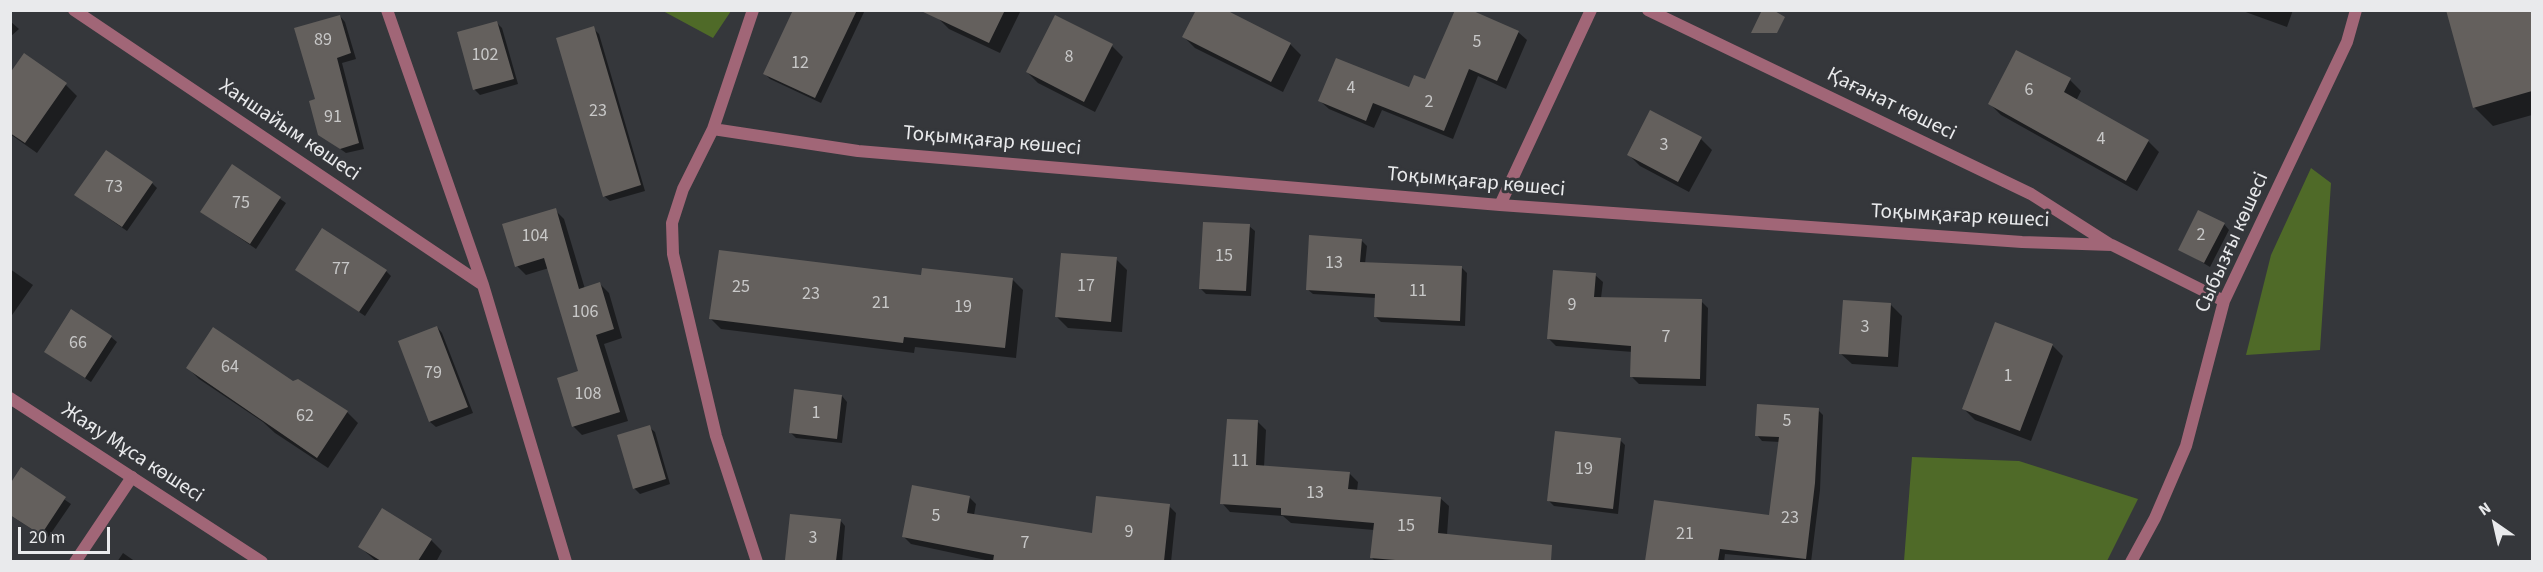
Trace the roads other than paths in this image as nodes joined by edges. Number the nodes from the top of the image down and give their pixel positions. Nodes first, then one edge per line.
1 (74, 10) edge
2 (387, 10) edge
3 (753, 10) edge
4 (1591, 10) edge
5 (1648, 10) edge
6 (2356, 10) edge
7 (713, 129) junction
8 (1500, 205) junction
9 (2112, 245) junction
10 (483, 285) junction
11 (2224, 301) junction
12 (10, 398) edge
13 (132, 477) junction
14 (75, 561) edge
15 (262, 561) edge
16 (566, 561) edge
17 (757, 561) edge
18 (2131, 561) edge

1 - 10 street, Ханшайым көшесі
2 - 10 street
3 - 7 street
4 - 8 street
5 - 9 street, Қағанат көшесі
6 - 11 street, Сыбызғы көшесі
7 - 8 street, Тоқымқағар көшесі
7 - 17 street
8 - 9 street, Тоқымқағар көшесі
9 - 11 street, Тоқымқағар көшесі
10 - 16 street
11 - 18 street, Сыбызғы көшесі
12 - 13 street, Жаяу Мұса көшесі
13 - 14 street
13 - 15 street, Жаяу Мұса көшесі

